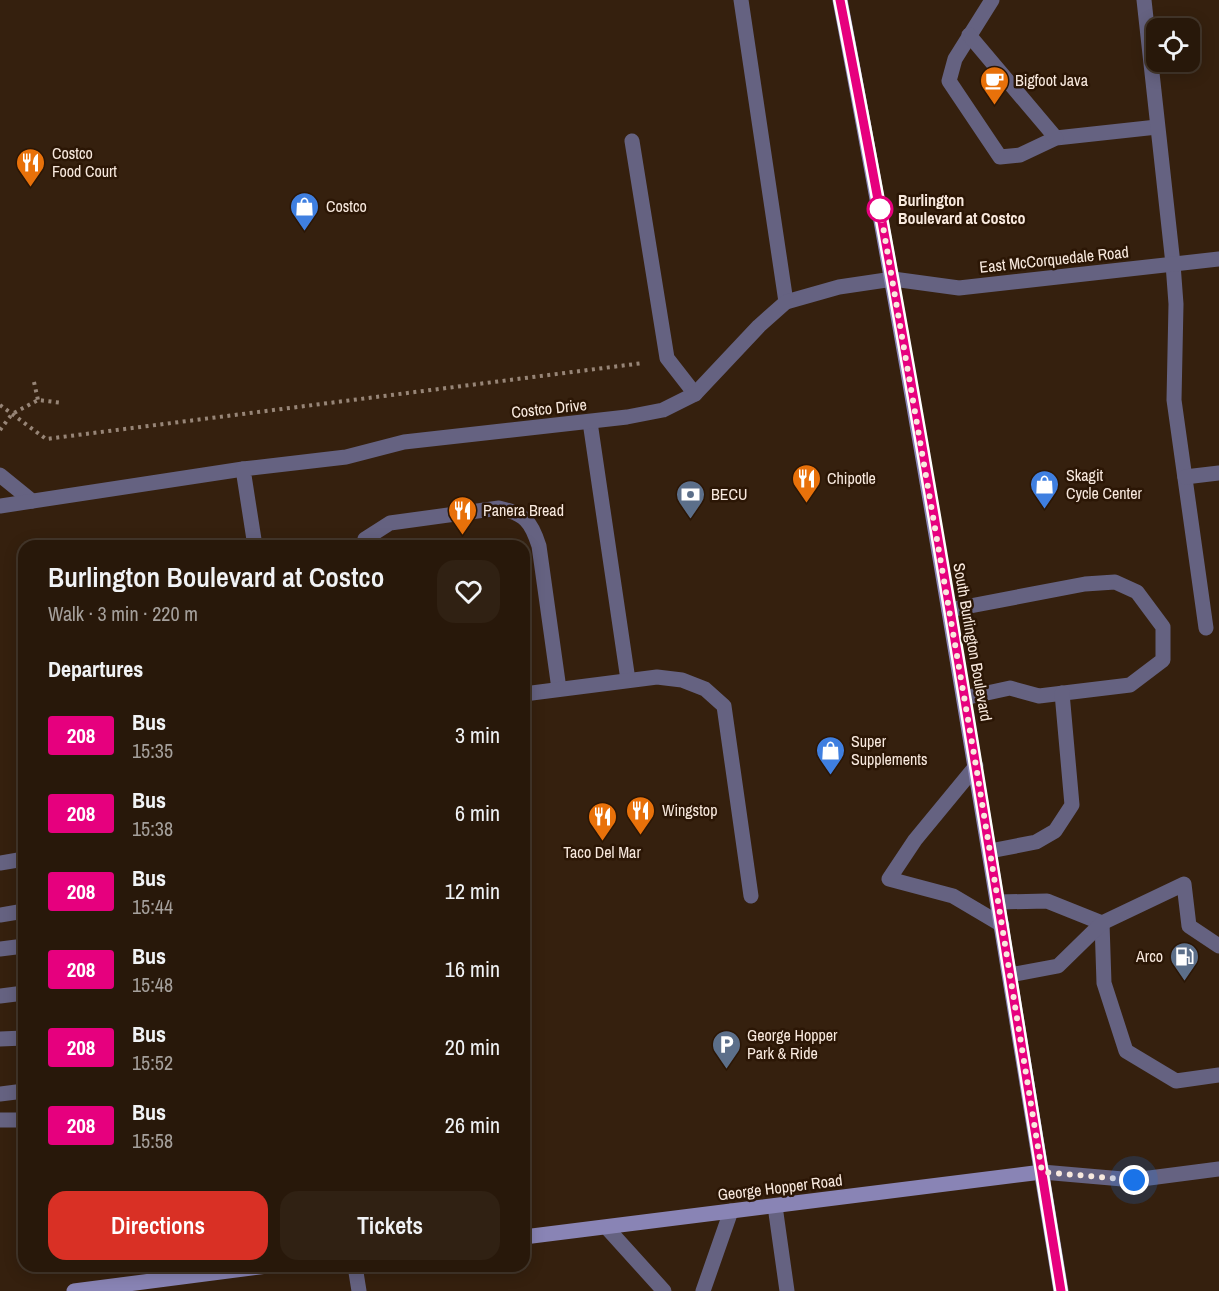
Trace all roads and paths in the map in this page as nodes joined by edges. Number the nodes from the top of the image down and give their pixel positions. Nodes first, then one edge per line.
1 (741, 0) edge
2 (840, 0) edge
3 (992, 0) edge
4 (1143, 0) edge
5 (969, 35) junction
6 (1157, 127) junction
7 (1056, 138) junction
8 (632, 141) dead end
9 (1219, 259) edge
10 (1173, 264) junction
11 (893, 279) junction
12 (786, 302) junction
13 (643, 363) dead end
14 (34, 382) dead end
15 (694, 394) junction
16 (38, 400) junction
17 (63, 404) dead end
18 (0, 405) edge
19 (12, 414) junction
20 (590, 422) junction
21 (0, 430) edge
22 (243, 469) junction
23 (1219, 473) edge
24 (0, 476) edge
25 (1185, 477) junction
26 (32, 501) junction
27 (0, 506) edge
28 (254, 540) edge
29 (368, 540) edge
30 (949, 610) junction
31 (1206, 628) dead end
32 (628, 680) junction
33 (559, 689) junction
34 (530, 693) edge
35 (1062, 693) junction
36 (964, 698) junction
37 (976, 766) junction
38 (990, 851) junction
39 (18, 860) edge
40 (0, 863) edge
41 (751, 896) dead end
42 (998, 902) junction
43 (18, 912) edge
44 (0, 915) edge
45 (1102, 922) junction
46 (1002, 924) junction
47 (1219, 946) edge
48 (18, 947) edge
49 (0, 949) edge
50 (1010, 975) junction
51 (18, 994) edge
52 (0, 996) edge
53 (18, 1038) edge
54 (0, 1039) edge
55 (1219, 1075) edge
56 (18, 1092) edge
57 (0, 1094) edge
58 (0, 1120) edge
59 (18, 1120) edge
60 (1219, 1169) edge
61 (1042, 1172) junction
62 (775, 1206) junction
63 (731, 1211) junction
64 (607, 1228) junction
65 (530, 1236) edge
66 (221, 1272) edge
67 (356, 1272) edge
68 (74, 1291) edge
69 (359, 1291) edge
70 (664, 1291) edge
71 (703, 1291) edge
72 (787, 1291) edge
73 (1061, 1291) edge

1 - 12 street
2 - 11 main road, South Burlington Boulevard
3 - 5 street
4 - 6 street
5 - 7 street
5 - 7 street
6 - 7 street
6 - 10 street
8 - 15 street
9 - 10 street, East McCorquedale Road
10 - 11 street, East McCorquedale Road
10 - 25 street
11 - 12 street, Costco Drive
11 - 30 main road, South Burlington Boulevard
12 - 15 street, Costco Drive
13 - 19 path
14 - 16 path
15 - 20 street, Costco Drive
16 - 17 path
16 - 19 path
18 - 19 path
19 - 21 path
20 - 22 street, Costco Drive
20 - 32 street
22 - 26 street, Costco Drive
22 - 28 street
23 - 25 street
24 - 26 street
25 - 31 street
26 - 27 street, Costco Drive
29 - 33 street
30 - 35 street
30 - 36 main road, South Burlington Boulevard
32 - 33 street
32 - 41 street
33 - 34 street
35 - 36 street
35 - 38 street
36 - 37 main road, South Burlington Boulevard
37 - 38 main road, South Burlington Boulevard
37 - 46 street
38 - 42 main road, South Burlington Boulevard
39 - 40 street
42 - 45 street
42 - 46 main road, South Burlington Boulevard
43 - 44 street
45 - 47 street
45 - 50 street
45 - 55 street
46 - 50 main road, South Burlington Boulevard
48 - 49 street
50 - 61 main road, South Burlington Boulevard
51 - 52 street
53 - 54 street
56 - 57 street
58 - 59 street
60 - 61 street
61 - 62 main road, George Hopper Road
61 - 73 main road, South Burlington Boulevard
62 - 63 main road, George Hopper Road
62 - 72 street
63 - 64 main road, George Hopper Road
63 - 71 street
64 - 65 main road, George Hopper Road
64 - 70 street
66 - 68 main road
67 - 69 street

